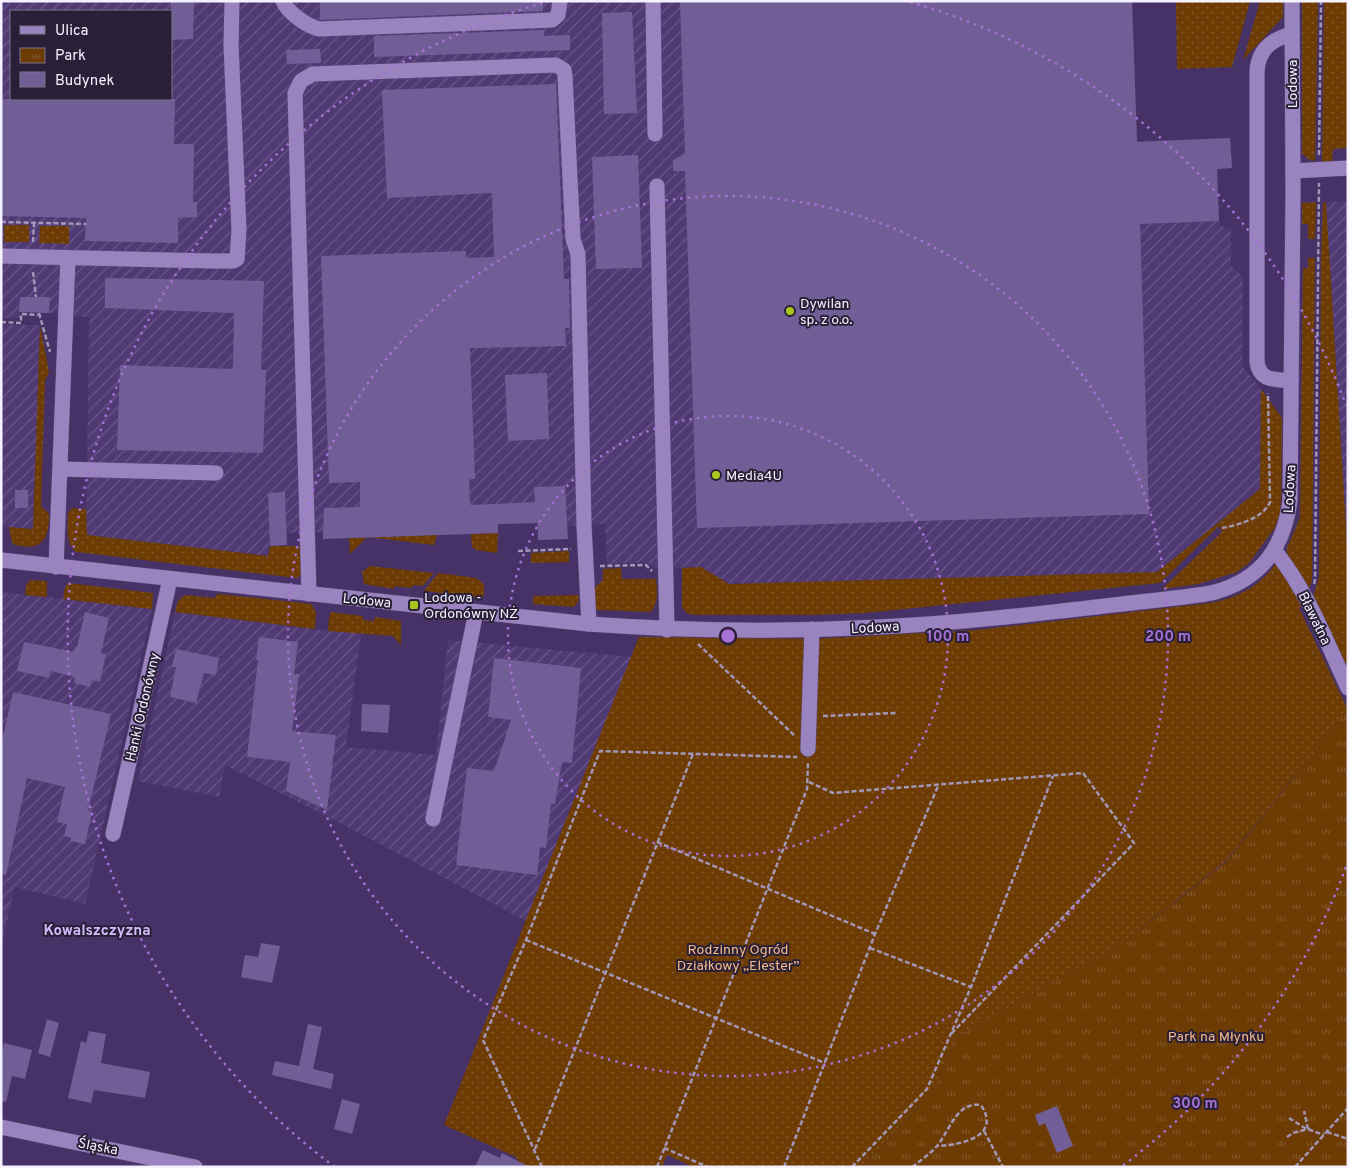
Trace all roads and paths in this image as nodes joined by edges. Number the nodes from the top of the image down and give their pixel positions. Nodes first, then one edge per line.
1 (232, 1) edge
2 (283, 1) edge
3 (560, 1) edge
4 (653, 1) edge
5 (1292, 1) edge
6 (1321, 1) edge
7 (1292, 34) junction
8 (655, 134) dead end
9 (1348, 168) edge
10 (1319, 170) junction
11 (1293, 171) junction
12 (658, 186) dead end
13 (1, 222) edge
14 (86, 224) dead end
15 (1, 256) edge
16 (68, 258) junction
17 (39, 315) dead end
18 (1, 322) edge
19 (1268, 378) junction
20 (1291, 381) junction
21 (60, 469) junction
22 (216, 473) dead end
23 (1222, 528) dead end
24 (572, 549) dead end
25 (518, 551) dead end
26 (1274, 551) junction
27 (1, 560) edge
28 (56, 567) junction
29 (586, 567) junction
30 (666, 574) junction
31 (170, 579) junction
32 (309, 594) junction
33 (1308, 601) junction
34 (476, 612) junction
35 (588, 624) junction
36 (812, 629) junction
37 (675, 630) junction
38 (1348, 688) edge
39 (896, 713) dead end
40 (809, 717) junction
41 (808, 753) junction
42 (693, 754) junction
43 (1053, 776) junction
44 (808, 782) junction
45 (938, 786) junction
46 (433, 819) dead end
47 (113, 834) dead end
48 (657, 842) junction
49 (766, 888) junction
50 (875, 934) junction
51 (526, 940) junction
52 (870, 948) junction
53 (606, 972) junction
54 (971, 987) junction
55 (715, 1017) junction
56 (951, 1034) junction
57 (825, 1063) junction
58 (1348, 1108) edge
59 (1304, 1111) dead end
60 (1290, 1118) dead end
61 (1, 1127) edge
62 (1308, 1129) junction
63 (984, 1131) junction
64 (1326, 1134) junction
65 (1287, 1137) dead end
66 (1348, 1139) edge
67 (937, 1146) junction
68 (664, 1148) junction
69 (534, 1149) junction
70 (144, 1161) edge
71 (195, 1167) edge
72 (542, 1167) edge
73 (657, 1167) edge
74 (708, 1167) edge
75 (784, 1167) edge
76 (852, 1167) edge
77 (912, 1167) edge
78 (1003, 1167) edge
79 (1295, 1167) edge

1 - 16 street
2 - 3 street
4 - 8 street
5 - 7 street, Lodowa
6 - 10 path
7 - 11 street, Lodowa
7 - 19 street
9 - 10 street
10 - 11 street
10 - 33 path
11 - 20 street, Lodowa
12 - 30 street
13 - 14 path
15 - 16 street
16 - 21 street
17 - 18 path
19 - 20 street
19 - 23 path
20 - 26 street, Lodowa
21 - 22 street
21 - 28 street
24 - 25 path
26 - 33 street, Bławatna
26 - 36 street, Lodowa
27 - 28 street, Lodowa
28 - 31 street, Lodowa
29 - 30 path
29 - 32 street
29 - 35 street
30 - 37 street
31 - 32 street, Lodowa
31 - 47 street, Hanki Ordonówny
32 - 34 street, Lodowa
33 - 38 street, Bławatna
34 - 35 street, Lodowa
34 - 46 street
35 - 37 street, Lodowa
36 - 37 street, Lodowa
36 - 40 street
37 - 41 path
39 - 40 path
40 - 41 street
41 - 42 path
41 - 44 path
42 - 48 path
42 - 51 path
43 - 45 path
43 - 54 path
43 - 56 path
44 - 45 path
44 - 49 path
45 - 50 path
48 - 49 path
48 - 53 path
49 - 50 path
49 - 55 path
50 - 52 path
51 - 53 path
51 - 69 path
52 - 54 path
52 - 57 path
53 - 55 path
53 - 69 path
54 - 56 path
55 - 57 path
55 - 68 path
56 - 76 path
57 - 75 path
58 - 64 path
59 - 62 path
60 - 62 path
61 - 70 street, Śląska
62 - 64 path
62 - 65 path
63 - 67 path
63 - 67 path
63 - 78 path
64 - 66 path
64 - 79 path
67 - 77 path
68 - 73 path
68 - 74 path
69 - 72 path
70 - 71 street, Śląska

